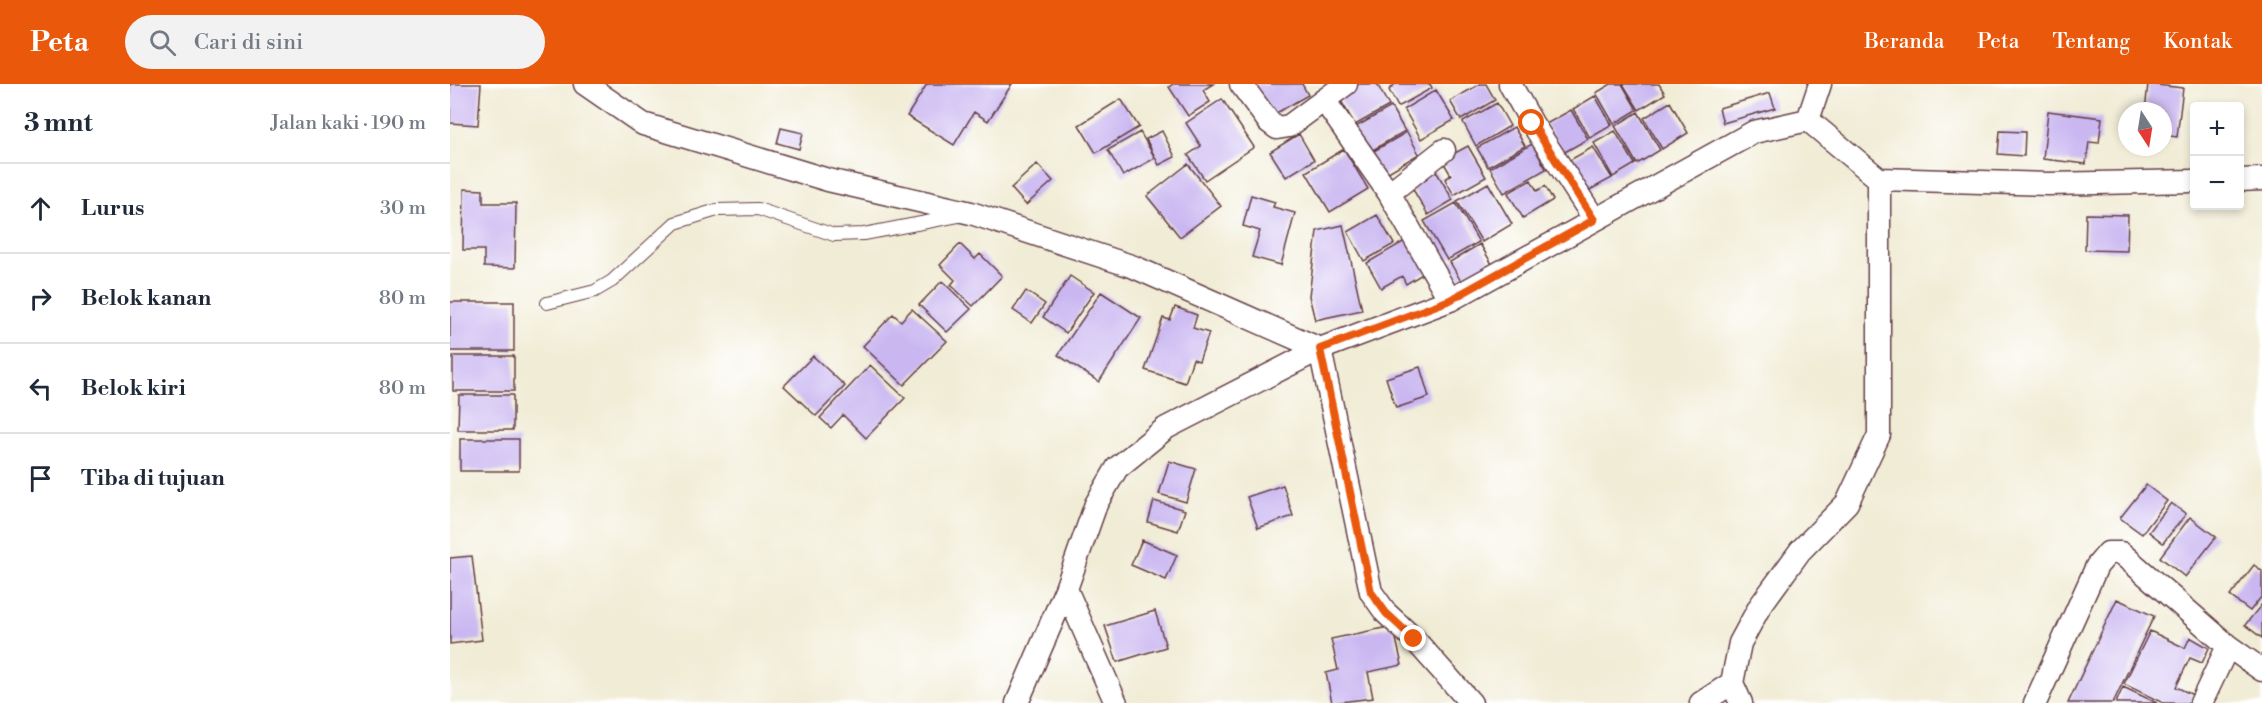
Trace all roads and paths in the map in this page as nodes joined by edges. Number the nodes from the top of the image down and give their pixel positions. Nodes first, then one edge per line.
1 (585, 84) edge
2 (1241, 84) edge
3 (1346, 84) edge
4 (1510, 84) edge
5 (1820, 84) edge
6 (1324, 100) junction
7 (1808, 120) junction
8 (1444, 150) dead end
9 (1879, 179) junction
10 (2262, 179) edge
11 (2244, 180) edge
12 (2190, 181) edge
13 (1389, 193) junction
14 (971, 213) junction
15 (1594, 220) junction
16 (1450, 300) junction
17 (547, 303) dead end
18 (1320, 349) junction
19 (1066, 589) junction
20 (2228, 646) junction
21 (2262, 670) edge
22 (1736, 693) edge
23 (1017, 703) edge
24 (1116, 703) edge
25 (1472, 703) edge
26 (1701, 703) edge
27 (2035, 703) edge
28 (2201, 703) edge

1 - 14 street
2 - 6 street
3 - 6 street
4 - 15 street
5 - 7 street
6 - 13 street
7 - 9 street
7 - 15 street
8 - 13 street
9 - 12 street
9 - 22 street
10 - 11 street
13 - 16 street
14 - 17 lane
14 - 18 street
15 - 16 street
16 - 18 street
18 - 19 street
18 - 25 street
19 - 23 street
19 - 24 street
20 - 21 street
20 - 27 street
20 - 28 street
22 - 26 street

